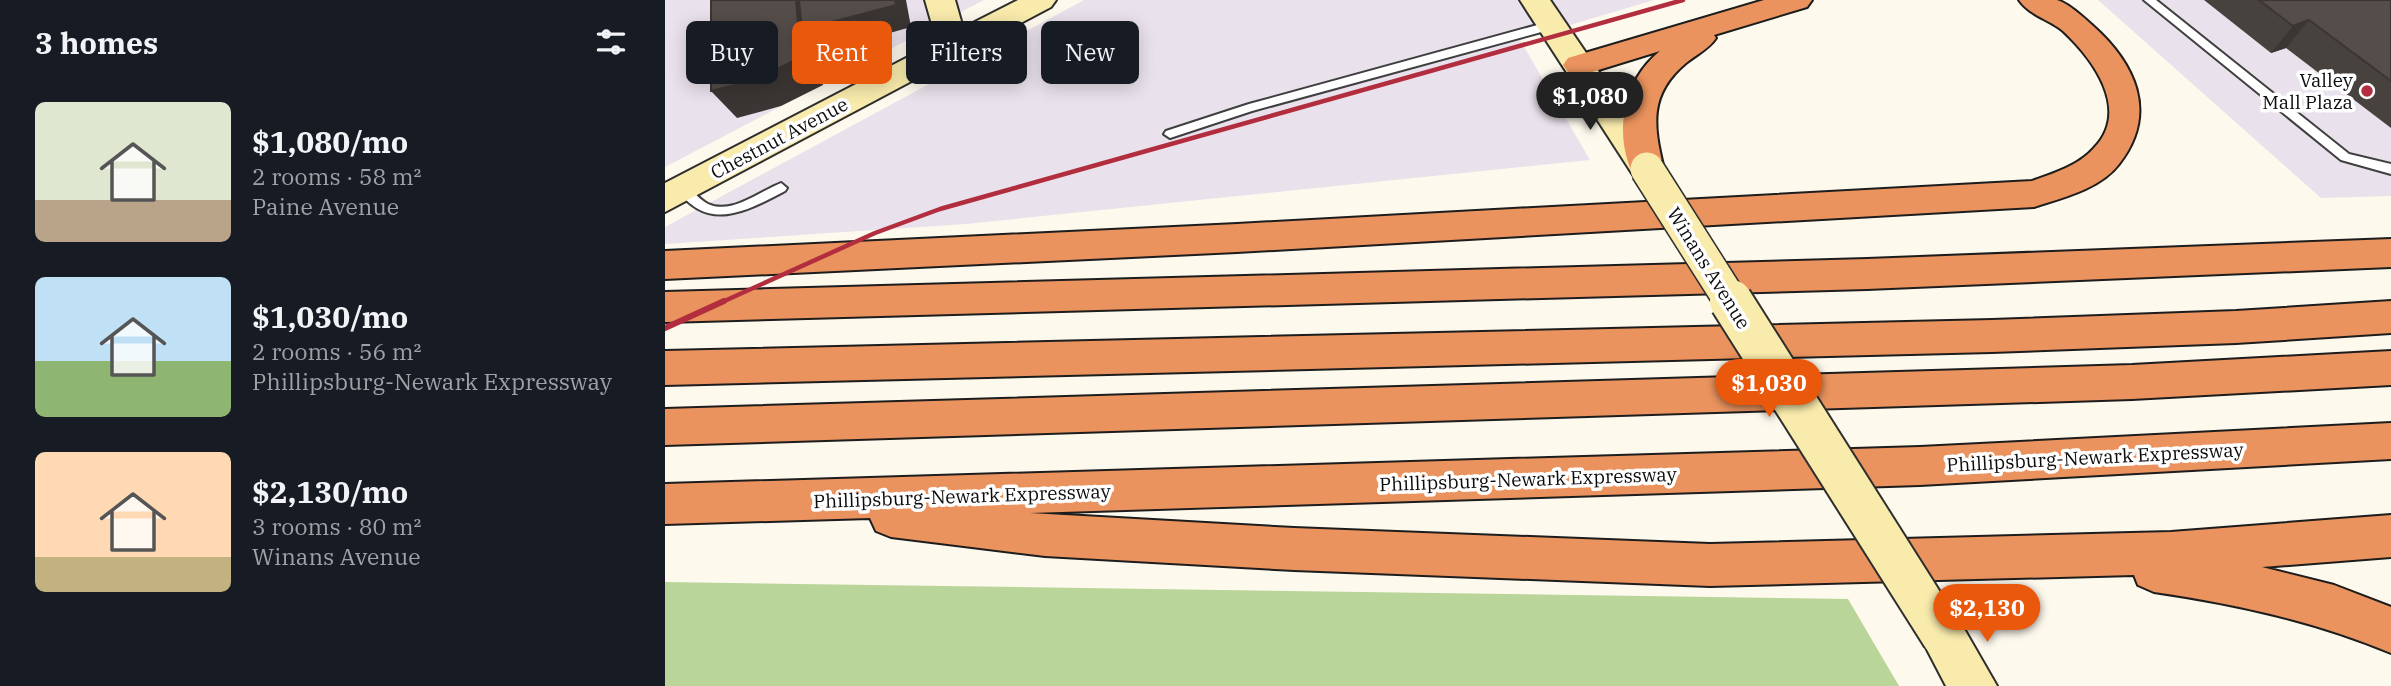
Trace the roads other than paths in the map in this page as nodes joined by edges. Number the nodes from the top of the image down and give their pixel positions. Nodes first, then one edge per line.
1 (940, 0) edge
2 (1041, 0) edge
3 (1535, 0) edge
4 (1797, 0) edge
5 (2034, 0) edge
6 (2149, 0) edge
7 (1753, 13) junction
8 (946, 21) edge
9 (1001, 21) edge
10 (1552, 25) junction
11 (1579, 65) junction
12 (906, 71) edge
13 (1170, 134) dead end
14 (1647, 169) junction
15 (2391, 169) edge
16 (781, 188) dead end
17 (674, 194) edge
18 (2391, 253) edge
19 (665, 265) edge
20 (665, 307) edge
21 (2391, 317) edge
22 (665, 368) edge
23 (2391, 369) edge
24 (665, 427) edge
25 (2391, 441) edge
26 (757, 502) junction
27 (665, 504) edge
28 (2391, 536) edge
29 (2065, 557) junction
30 (2391, 631) edge
31 (1973, 686) edge

1 - 8 main road
2 - 9 main road, Chestnut Avenue
3 - 10 main road, Winans Avenue
4 - 7 highway
5 - 19 highway
6 - 15 lane
7 - 11 highway
7 - 14 highway
10 - 11 main road, Winans Avenue
10 - 13 lane
11 - 14 main road, Winans Avenue
12 - 17 main road, Chestnut Avenue
14 - 31 main road, Winans Avenue, bridge
16 - 17 lane
18 - 20 highway
21 - 22 highway
23 - 24 highway
25 - 26 highway, Phillipsburg-Newark Expressway
26 - 27 highway, Phillipsburg-Newark Expressway
26 - 29 highway
28 - 29 highway
29 - 30 highway

